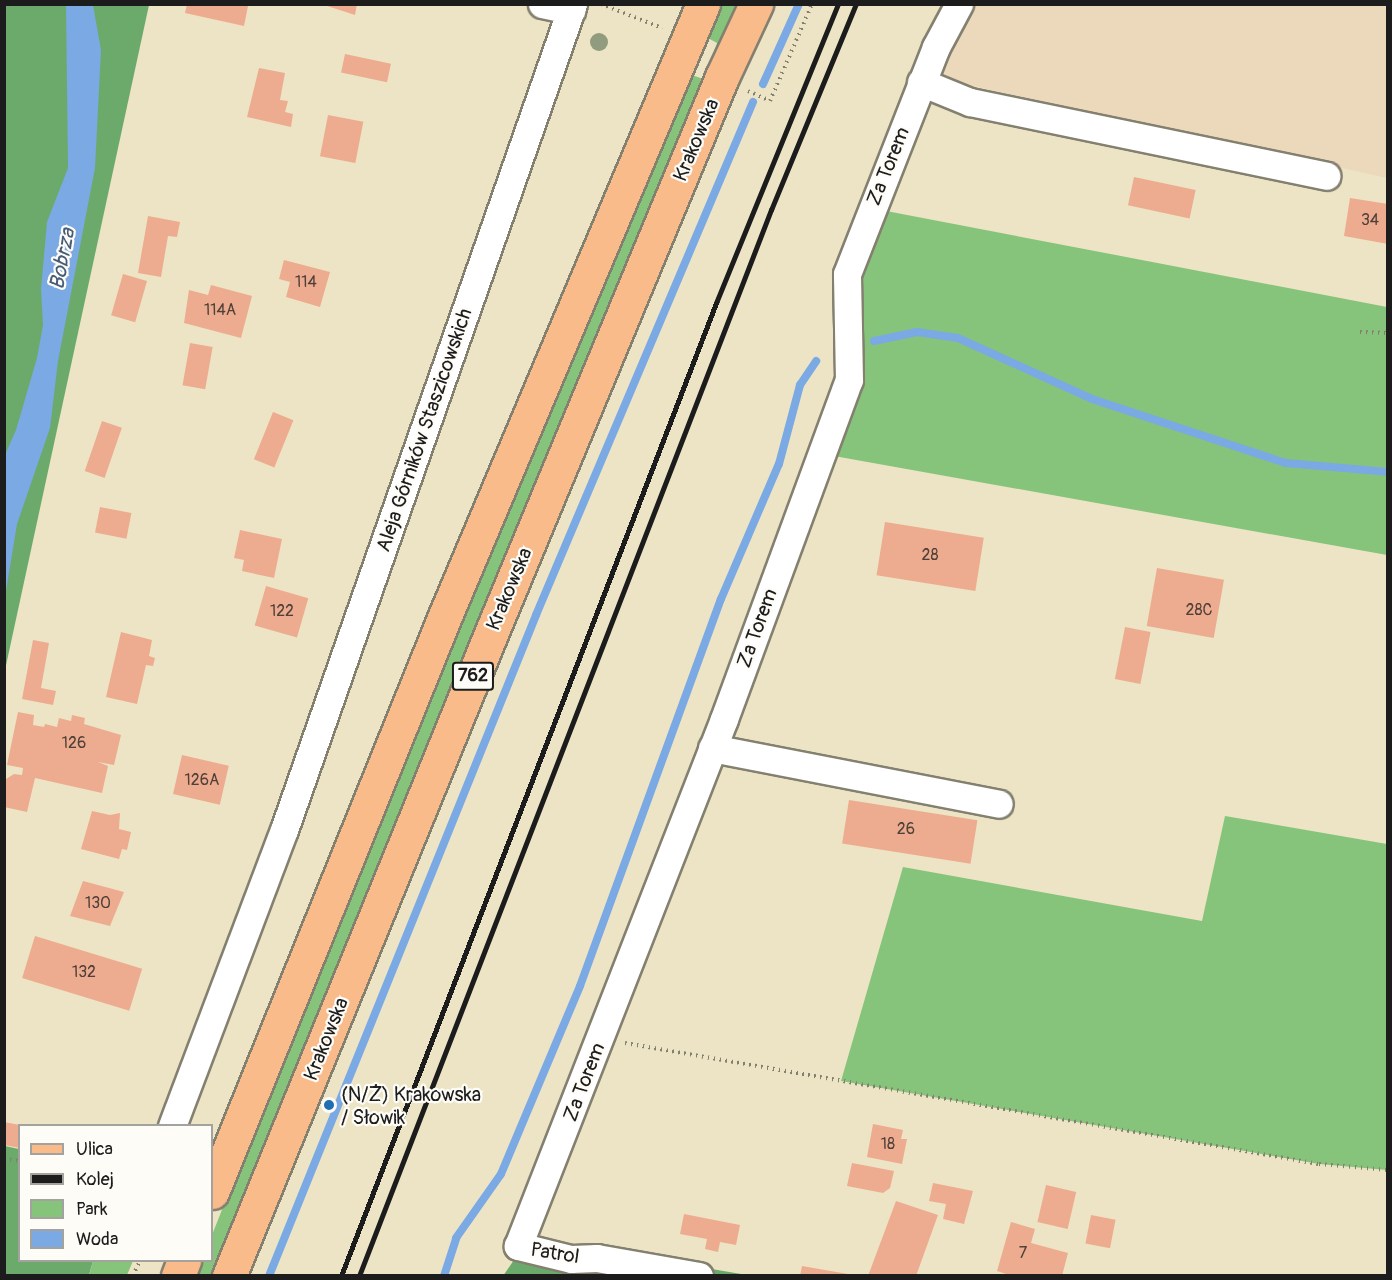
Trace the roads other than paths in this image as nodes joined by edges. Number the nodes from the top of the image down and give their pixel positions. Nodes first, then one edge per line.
1 (542, 4) edge
2 (703, 4) edge
3 (756, 4) edge
4 (959, 4) edge
5 (572, 7) edge
6 (921, 82) junction
7 (1326, 176) dead end
8 (712, 748) junction
9 (999, 804) dead end
10 (172, 1124) edge
11 (213, 1190) edge
12 (518, 1246) joint
13 (229, 1275) edge
14 (699, 1275) edge

1 - 5 street
2 - 11 main road, 762
3 - 13 main road, Krakowska / 762
4 - 6 street, Za Torem
5 - 10 street, Aleja Górników Staszicowskich
6 - 7 street
6 - 8 street, Za Torem
8 - 9 street
8 - 12 street, Za Torem
12 - 14 street, Patrol

